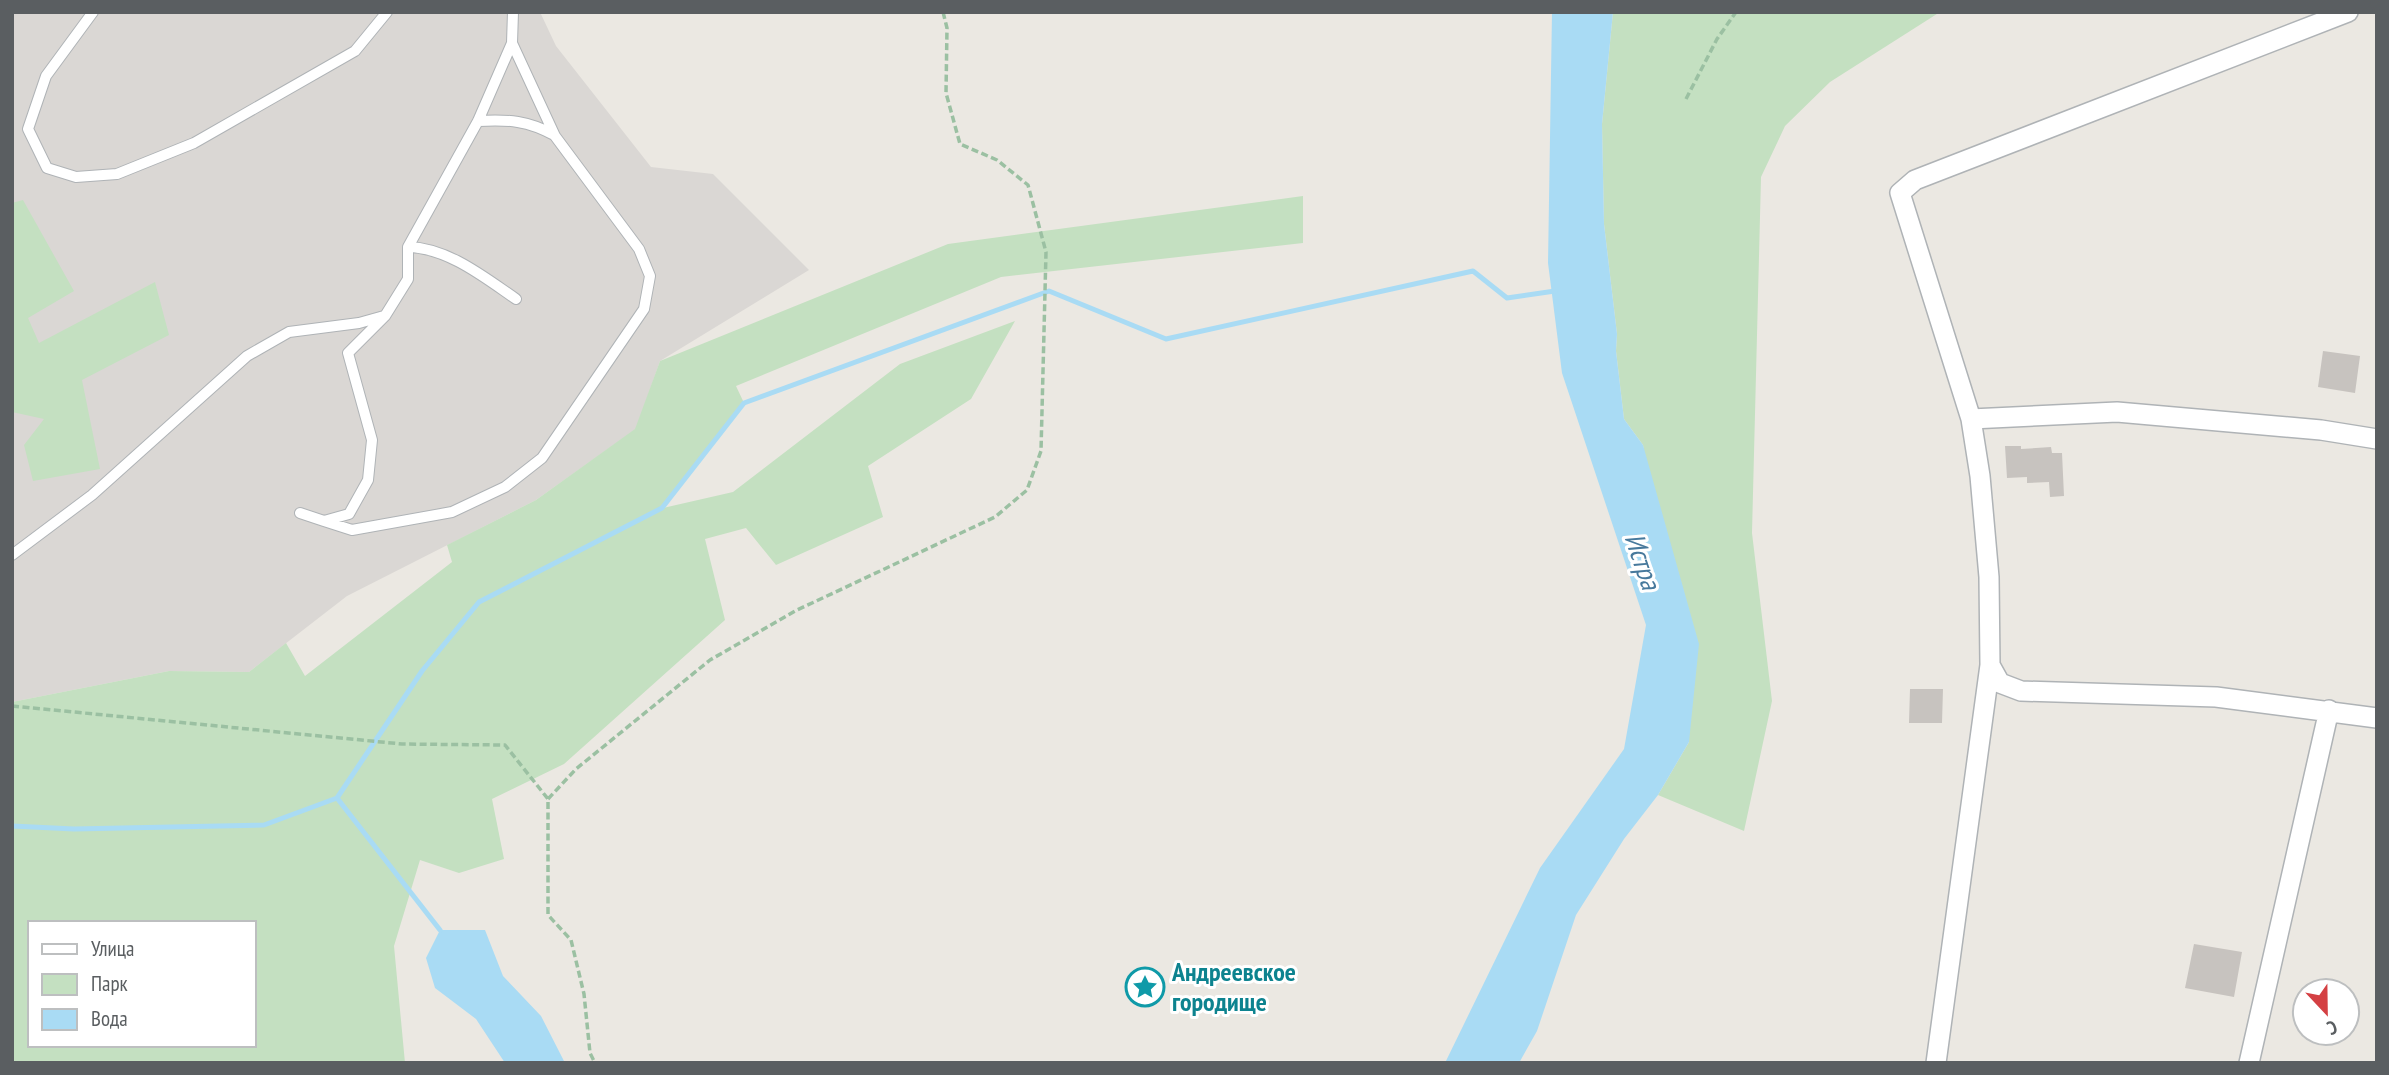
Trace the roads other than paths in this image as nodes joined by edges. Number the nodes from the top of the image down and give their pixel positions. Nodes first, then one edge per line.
1 (93, 12) edge
2 (387, 12) edge
3 (513, 12) edge
4 (2348, 12) edge
5 (512, 43) junction
6 (478, 121) junction
7 (555, 135) junction
8 (408, 247) junction
9 (516, 299) dead end
10 (385, 316) junction
11 (1971, 419) junction
12 (2377, 439) edge
13 (300, 513) dead end
14 (324, 521) junction
15 (12, 555) edge
16 (1990, 665) junction
17 (2329, 710) junction
18 (2377, 718) edge
19 (1936, 1063) edge
20 (2249, 1063) edge

1 - 2 lane
3 - 5 lane
4 - 11 street
5 - 6 lane
5 - 7 lane
6 - 7 lane
6 - 8 lane
7 - 14 lane
8 - 9 lane
8 - 10 lane
10 - 14 lane
10 - 15 lane
11 - 12 street
11 - 16 street
13 - 14 lane
16 - 17 street
16 - 19 street
17 - 18 street
17 - 20 street

